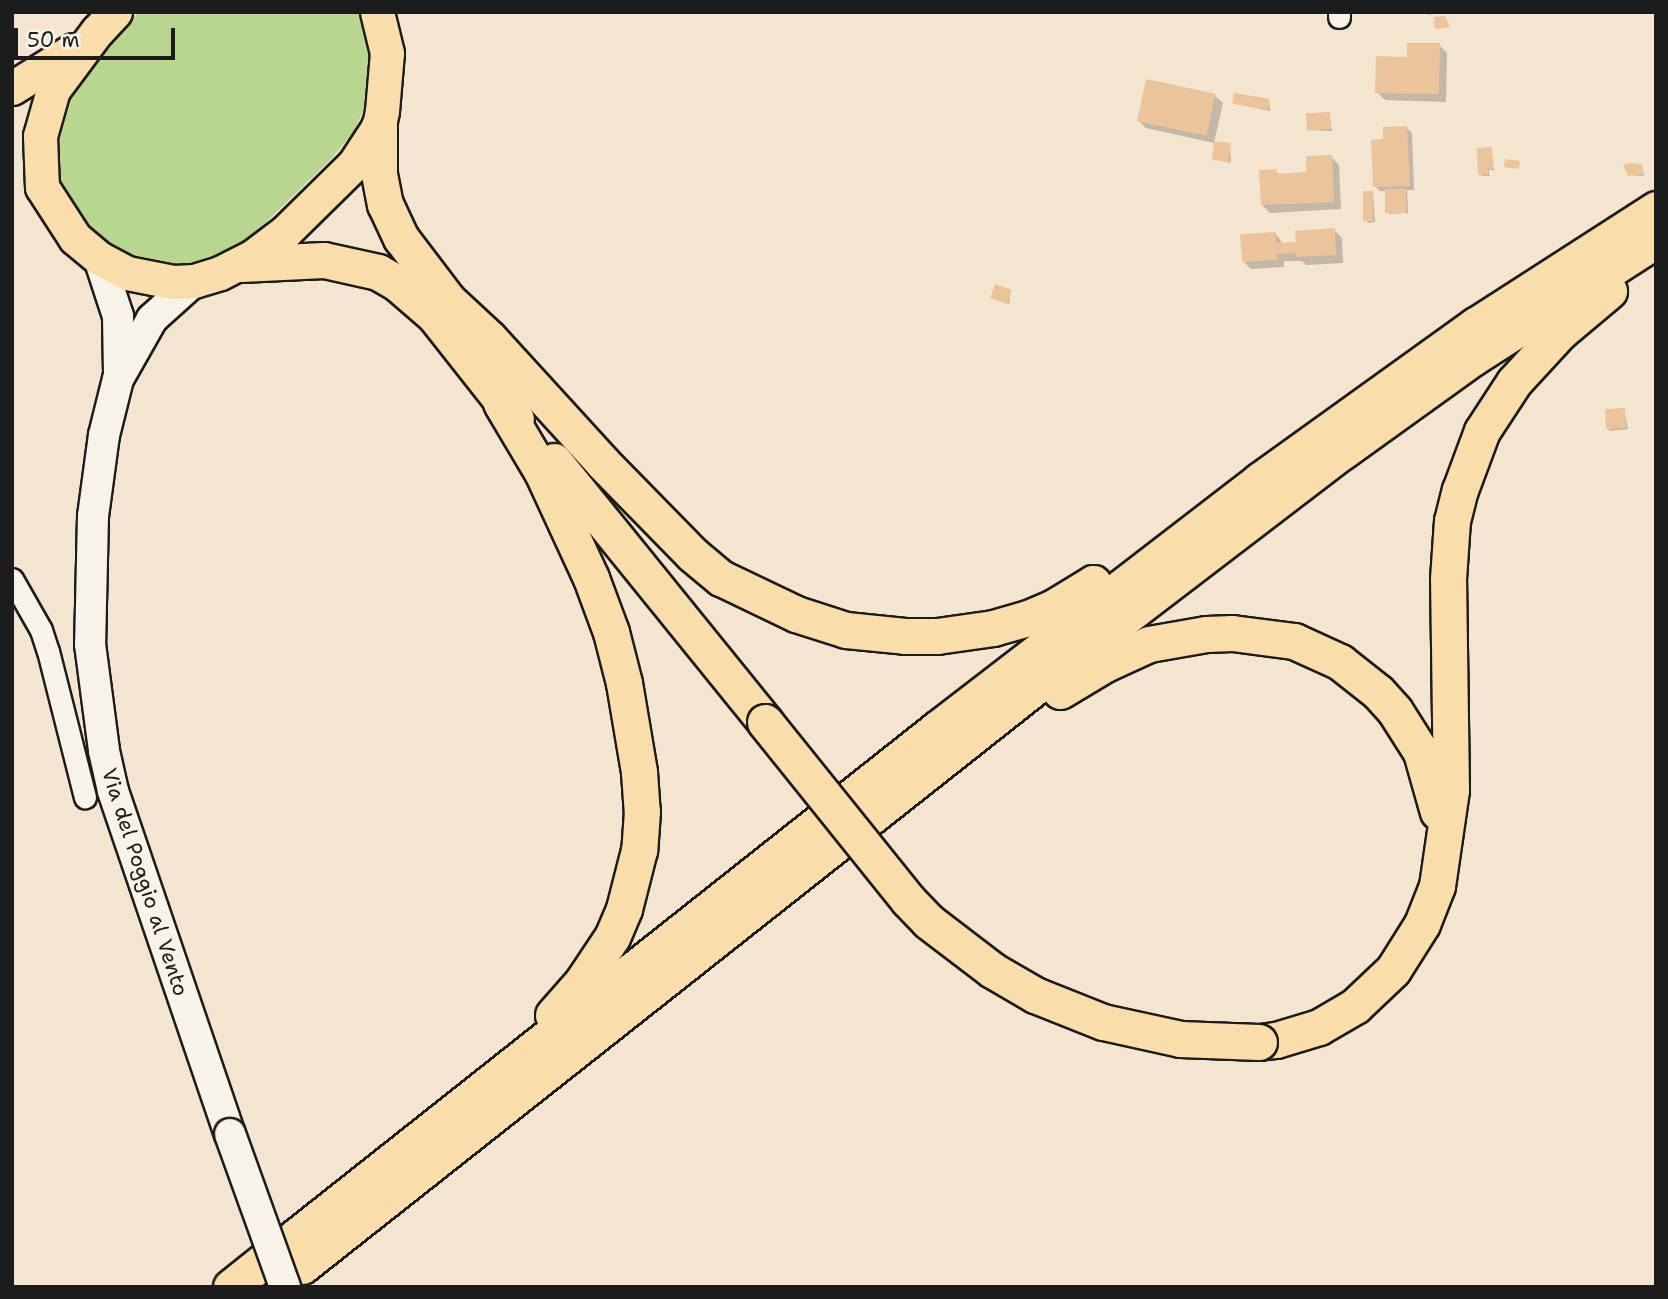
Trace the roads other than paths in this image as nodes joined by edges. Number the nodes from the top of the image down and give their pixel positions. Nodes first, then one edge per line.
1 (377, 12) edge
2 (399, 12) edge
3 (106, 22) edge
4 (387, 69) junction
5 (12, 88) edge
6 (379, 126) junction
7 (12, 156) edge
8 (42, 187) junction
9 (1656, 209) edge
10 (1656, 240) edge
11 (1656, 248) edge
12 (99, 258) junction
13 (241, 264) junction
14 (194, 281) junction
15 (447, 299) junction
16 (118, 379) junction
17 (501, 403) junction
18 (1260, 480) junction
19 (648, 575) junction
20 (12, 579) edge
21 (85, 797) dead end
22 (895, 797) junction
23 (1442, 847) junction
24 (475, 1095) junction
25 (283, 1270) edge
26 (231, 1287) edge

1 - 4 main road
2 - 4 main road
3 - 5 main road
3 - 8 main road
4 - 6 main road
6 - 13 main road
6 - 15 highway
7 - 8 main road
8 - 12 main road
9 - 18 highway
10 - 22 highway
11 - 23 highway
12 - 14 main road
12 - 16 main road, Via del Poggio al Vento
13 - 14 main road
13 - 17 highway
14 - 16 main road, Via del Poggio al Vento
15 - 18 highway
15 - 19 highway
16 - 25 main road, Via del Poggio al Vento, bridge
17 - 19 highway
17 - 24 highway
18 - 24 highway
19 - 23 highway, bridge
20 - 21 street
22 - 23 highway
22 - 25 highway
24 - 25 highway
25 - 26 highway

